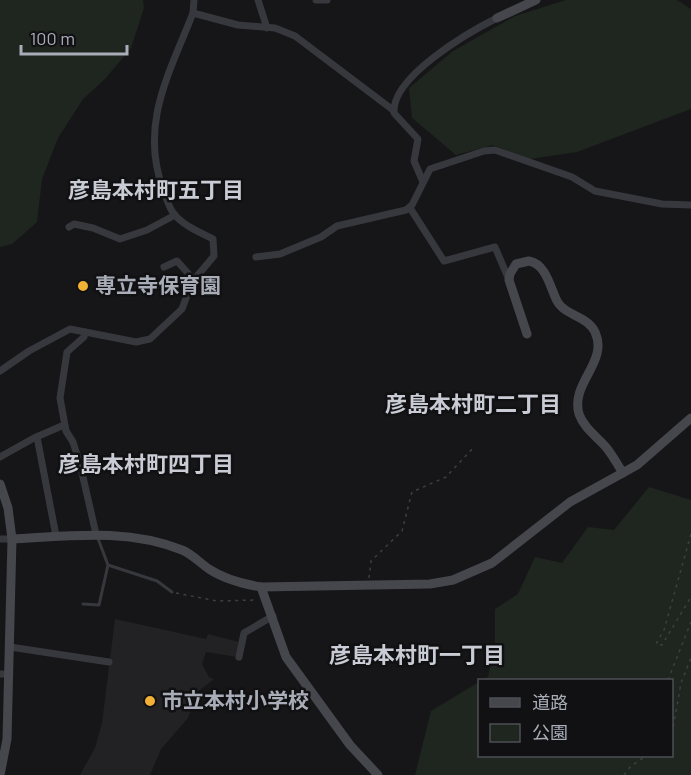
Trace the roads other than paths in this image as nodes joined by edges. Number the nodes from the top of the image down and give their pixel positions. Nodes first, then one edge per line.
1 (194, 0) edge
2 (258, 0) edge
3 (316, 0) edge
4 (327, 0) edge
5 (536, 0) edge
6 (193, 12) junction
7 (497, 18) joint
8 (267, 28) junction
9 (393, 110) junction
10 (423, 182) junction
11 (691, 205) edge
12 (410, 208) junction
13 (175, 215) junction
14 (69, 227) dead end
15 (256, 257) dead end
16 (164, 267) dead end
17 (194, 280) junction
18 (509, 280) junction
19 (85, 332) junction
20 (527, 334) dead end
21 (0, 371) edge
22 (691, 418) edge
23 (64, 425) junction
24 (37, 437) junction
25 (0, 458) edge
26 (623, 473) junction
27 (0, 484) edge
28 (96, 534) junction
29 (56, 536) junction
30 (0, 538) edge
31 (12, 539) junction
32 (108, 566) junction
33 (172, 592) road end
34 (259, 592) junction
35 (83, 604) dead end
36 (273, 616) junction
37 (10, 647) junction
38 (239, 657) dead end
39 (109, 662) dead end
40 (0, 775) edge
41 (378, 775) edge

1 - 6 street
2 - 8 street
3 - 4 street
5 - 7 street
6 - 8 street
6 - 13 street
7 - 9 street
8 - 9 street
9 - 10 street
10 - 11 street
10 - 12 street
12 - 15 street
12 - 18 street
13 - 14 street
13 - 17 street
16 - 17 street
17 - 19 street
18 - 20 street
18 - 26 street
19 - 21 street
19 - 23 street
22 - 26 street
23 - 24 street
23 - 28 street
24 - 25 street
24 - 29 street
26 - 34 street
27 - 31 street
28 - 29 street
28 - 32 lane
28 - 34 street
29 - 31 street
30 - 31 street
31 - 37 street
32 - 33 lane
32 - 35 lane
34 - 36 street
36 - 38 street
36 - 41 street
37 - 39 street
37 - 40 street

